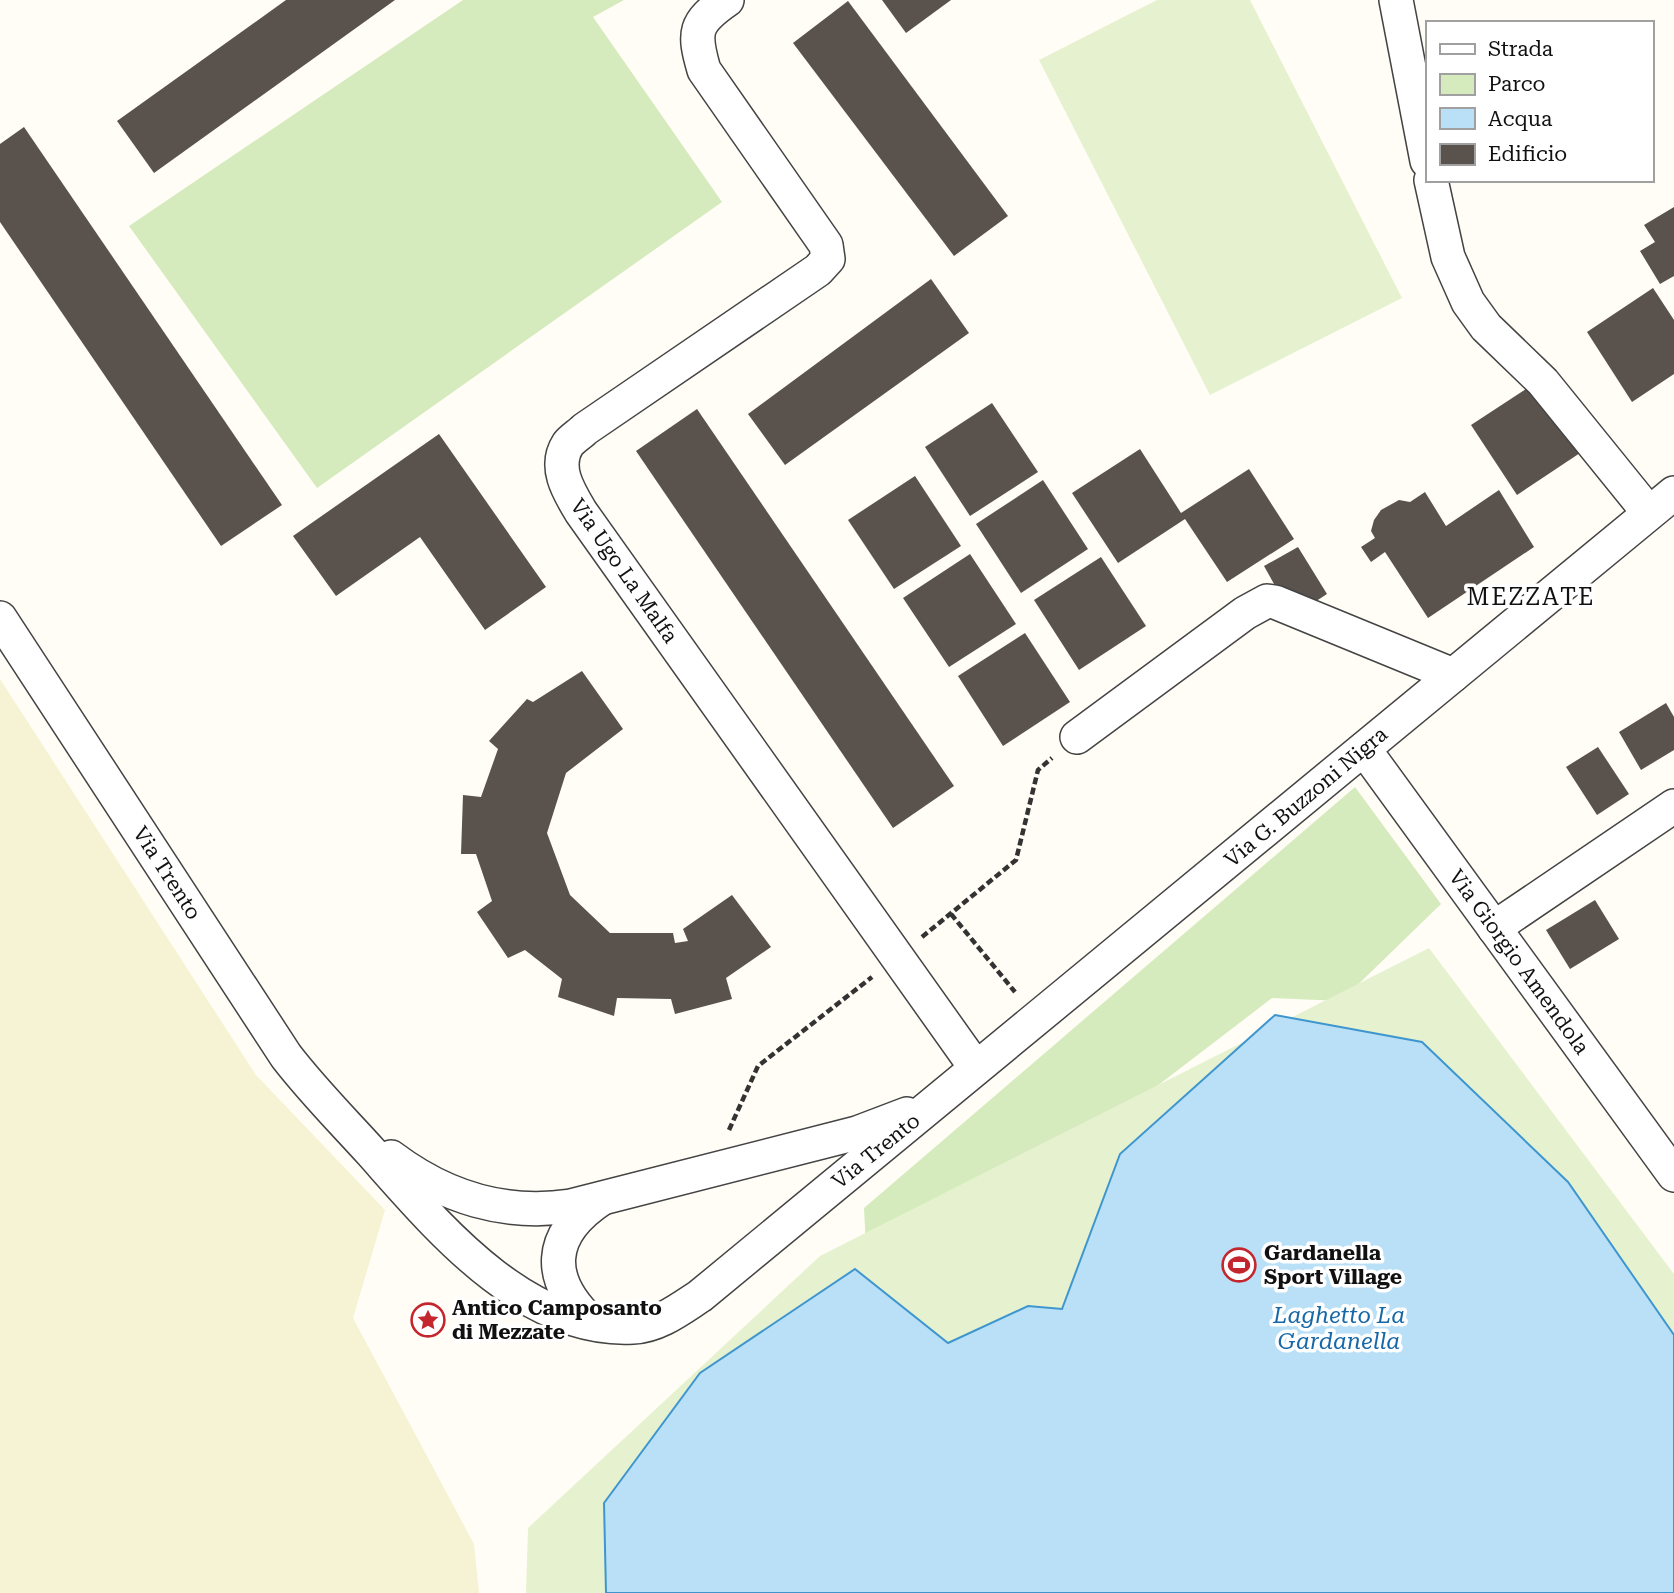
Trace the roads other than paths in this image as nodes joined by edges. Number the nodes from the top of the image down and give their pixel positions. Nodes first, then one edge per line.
1 (727, 0) edge
2 (1396, 0) edge
3 (1426, 156) edge
4 (1431, 182) edge
5 (1662, 503) edge
6 (0, 618) edge
7 (1453, 675) junction
8 (1077, 737) dead end
9 (1364, 749) junction
10 (1674, 806) edge
11 (1494, 928) junction
12 (976, 1068) junction
13 (938, 1100) junction
14 (343, 1121) junction
15 (1674, 1175) edge
16 (603, 1198) junction
17 (592, 1324) junction

1 - 12 street, Via Ugo La Malfa
2 - 3 street
4 - 5 street
5 - 7 street, Via G. Buzzoni Nigra
6 - 14 street, Via Trento
7 - 8 street
7 - 9 street, Via G. Buzzoni Nigra
9 - 11 street, Via Giorgio Amendola
9 - 12 street, Via G. Buzzoni Nigra
10 - 11 street
11 - 15 street, Via Giorgio Amendola
12 - 13 street, Via G. Buzzoni Nigra
13 - 16 street, Via Trento
13 - 17 street, Via Trento
14 - 16 street, Via Trento
14 - 17 street, Via Trento
16 - 17 street, Via Trento

